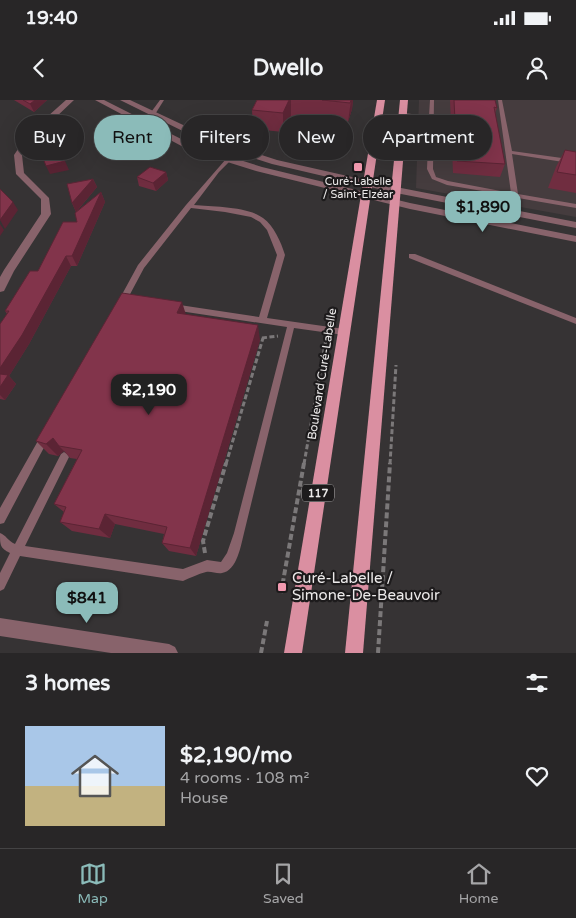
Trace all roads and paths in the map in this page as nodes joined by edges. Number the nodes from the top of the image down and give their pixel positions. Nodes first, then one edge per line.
1 (70, 100) edge
2 (99, 100) edge
3 (124, 100) edge
4 (162, 100) edge
5 (380, 100) edge
6 (404, 100) edge
7 (432, 100) edge
8 (500, 100) edge
9 (152, 115) joint
10 (403, 115) edge
11 (431, 115) edge
12 (171, 124) edge
13 (181, 142) edge
14 (509, 152) junction
15 (228, 160) joint
16 (399, 160) edge
17 (430, 160) edge
18 (576, 162) edge
19 (367, 183) junction
20 (396, 190) junction
21 (365, 196) junction
22 (516, 196) junction
23 (395, 202) junction
24 (188, 206) junction
25 (576, 206) edge
26 (517, 213) junction
27 (576, 225) edge
28 (576, 238) edge
29 (412, 256) dead end
30 (0, 288) edge
31 (135, 302) edge
32 (168, 306) edge
33 (262, 320) junction
34 (576, 321) edge
35 (291, 325) junction
36 (344, 332) junction
37 (256, 336) edge
38 (279, 336) dead end
39 (263, 338) junction
40 (327, 339) dead end
41 (397, 359) dead end
42 (50, 428) edge
43 (64, 457) edge
44 (0, 519) edge
45 (0, 538) edge
46 (203, 541) dead end
47 (16, 550) junction
48 (0, 585) edge
49 (281, 592) dead end
50 (267, 621) dead end
51 (0, 627) edge
52 (169, 653) edge
53 (261, 653) edge
54 (293, 653) edge
55 (354, 653) edge
56 (378, 653) edge

1 - 30 street
2 - 13 street
3 - 9 street
4 - 9 lane
5 - 19 main road, Boulevard Curé-Labelle / 117
6 - 10 main road
7 - 11 lane
8 - 14 lane
12 - 19 street
14 - 18 lane
14 - 22 lane
15 - 21 street
15 - 24 lane
16 - 20 main road
17 - 22 lane
19 - 20 street
19 - 21 main road, Boulevard Curé-Labelle / 117
20 - 23 main road
20 - 26 street
21 - 23 street
21 - 36 main road, Boulevard Curé-Labelle / 117
22 - 25 lane
22 - 26 lane
23 - 28 street
23 - 55 main road
24 - 31 lane
24 - 33 lane
26 - 27 street
29 - 34 lane
32 - 33 lane
33 - 35 lane
35 - 36 lane
35 - 47 lane
36 - 54 main road, Boulevard Curé-Labelle / 117
37 - 39 path
38 - 39 path
39 - 46 path
40 - 49 path, Boulevard Curé-Labelle
41 - 56 path
42 - 44 lane
43 - 47 lane
45 - 47 lane
47 - 48 lane
50 - 53 path
51 - 52 street

